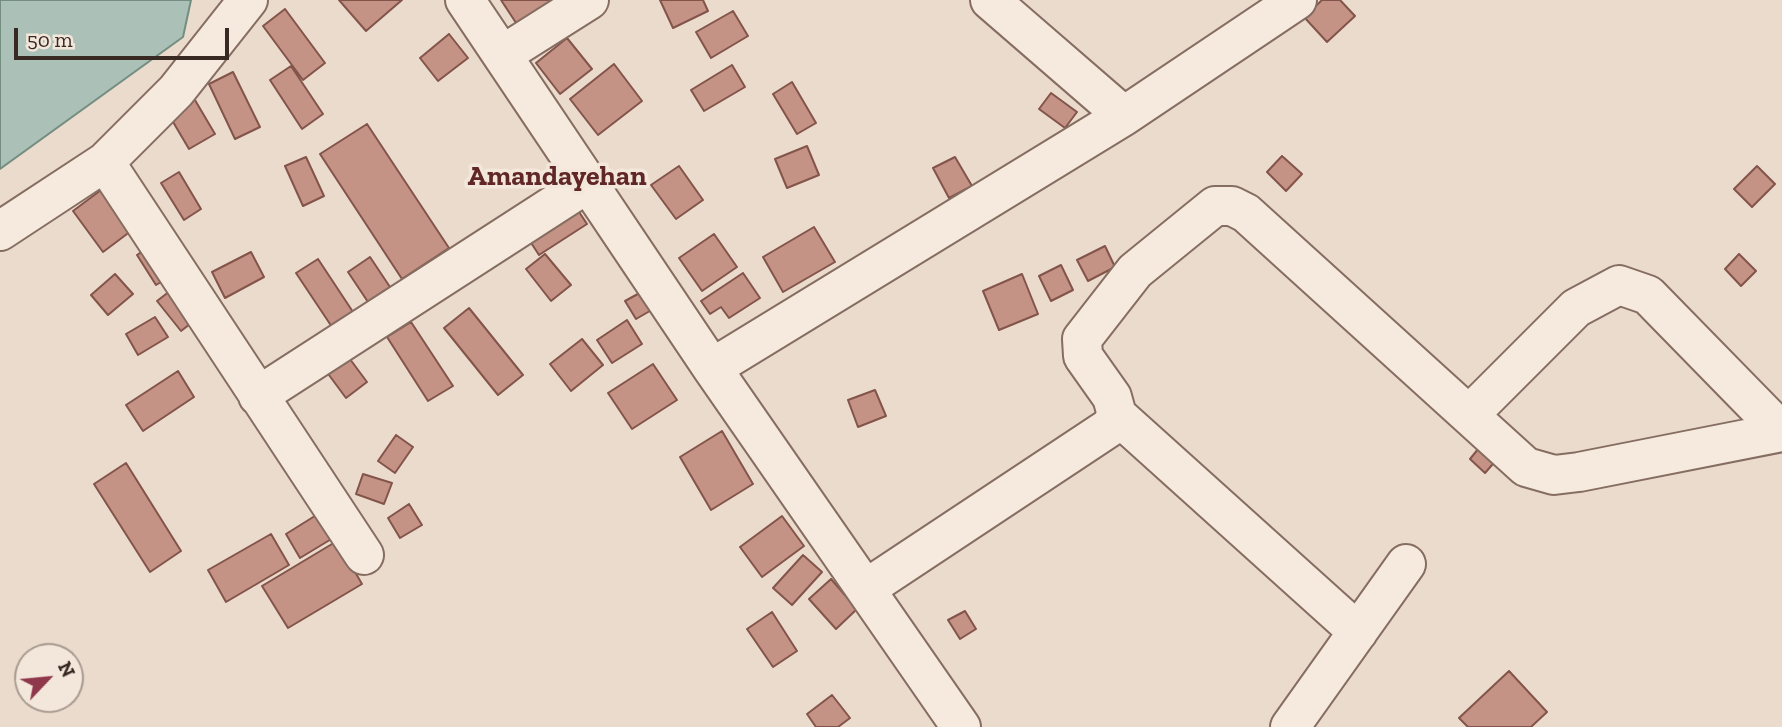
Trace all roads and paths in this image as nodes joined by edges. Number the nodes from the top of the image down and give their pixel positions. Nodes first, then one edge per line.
1 (247, 0) edge
2 (465, 0) edge
3 (589, 0) edge
4 (990, 0) edge
5 (1297, 0) edge
6 (502, 55) junction
7 (1124, 116) junction
8 (105, 162) junction
9 (588, 183) junction
10 (0, 231) edge
11 (712, 368) junction
12 (258, 396) junction
13 (1116, 415) junction
14 (1469, 415) junction
15 (1782, 432) edge
16 (364, 555) dead end
17 (1406, 564) dead end
18 (867, 589) junction
19 (1358, 632) junction
20 (961, 727) edge
21 (1290, 727) edge

1 - 8 street
2 - 6 street
3 - 6 street
4 - 7 street
5 - 7 street
6 - 9 street
7 - 11 street
8 - 10 street
8 - 12 street
9 - 11 street
9 - 12 street
11 - 18 street
12 - 16 street
13 - 14 street
13 - 18 street
13 - 19 street
14 - 15 street
14 - 15 street
17 - 19 street
18 - 20 street
19 - 21 street

